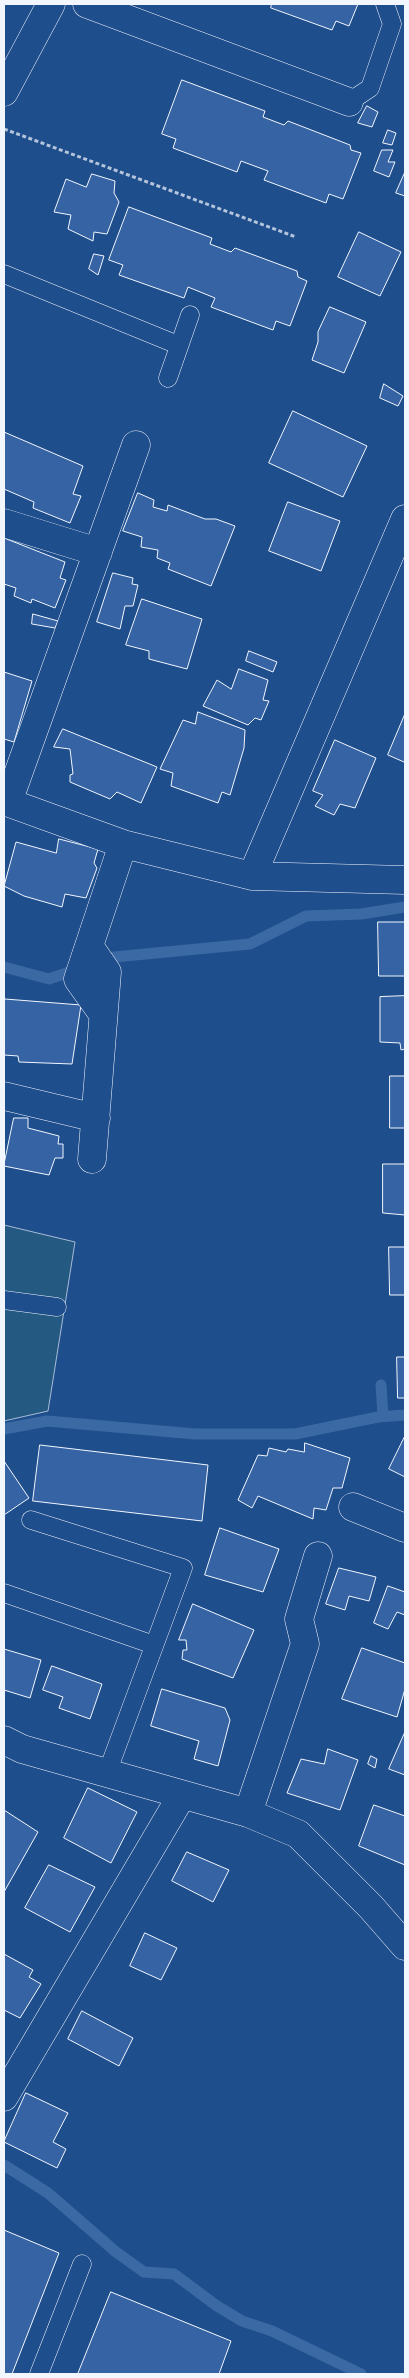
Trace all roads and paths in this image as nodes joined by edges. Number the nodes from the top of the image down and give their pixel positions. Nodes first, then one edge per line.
1 (50, 4) edge
2 (385, 4) edge
3 (92, 5) edge
4 (4, 92) edge
5 (349, 102) joint
6 (4, 129) edge
7 (296, 237) dead end
8 (4, 274) edge
9 (190, 315) dead end
10 (178, 345) junction
11 (168, 378) dead end
12 (136, 446) dead end
13 (405, 519) edge
14 (4, 523) edge
15 (98, 552) junction
16 (6, 801) edge
17 (123, 844) junction
18 (252, 876) junction
19 (405, 880) edge
20 (4, 1096) edge
21 (96, 1118) junction
22 (92, 1159) dead end
23 (4, 1300) edge
24 (57, 1307) dead end
25 (353, 1506) dead end
26 (31, 1520) dead end
27 (405, 1528) edge
28 (318, 1556) dead end
29 (4, 1593) edge
30 (154, 1645) junction
31 (4, 1740) edge
32 (107, 1773) junction
33 (182, 1795) junction
34 (248, 1813) junction
35 (405, 1946) edge
36 (4, 2097) edge
37 (82, 2264) dead end
38 (40, 2374) edge

1 - 4 street
2 - 5 lane
3 - 5 street
6 - 7 path
8 - 10 lane
9 - 10 lane
10 - 11 lane
12 - 15 street
13 - 18 street
14 - 15 street
15 - 16 street
16 - 17 street
17 - 18 street
17 - 21 street
18 - 19 street
20 - 21 street
21 - 22 street
23 - 24 lane
25 - 27 street
26 - 30 lane
28 - 34 street
29 - 30 lane
30 - 32 lane
31 - 32 street
32 - 33 street
33 - 34 street
33 - 36 street
34 - 35 street
37 - 38 lane

